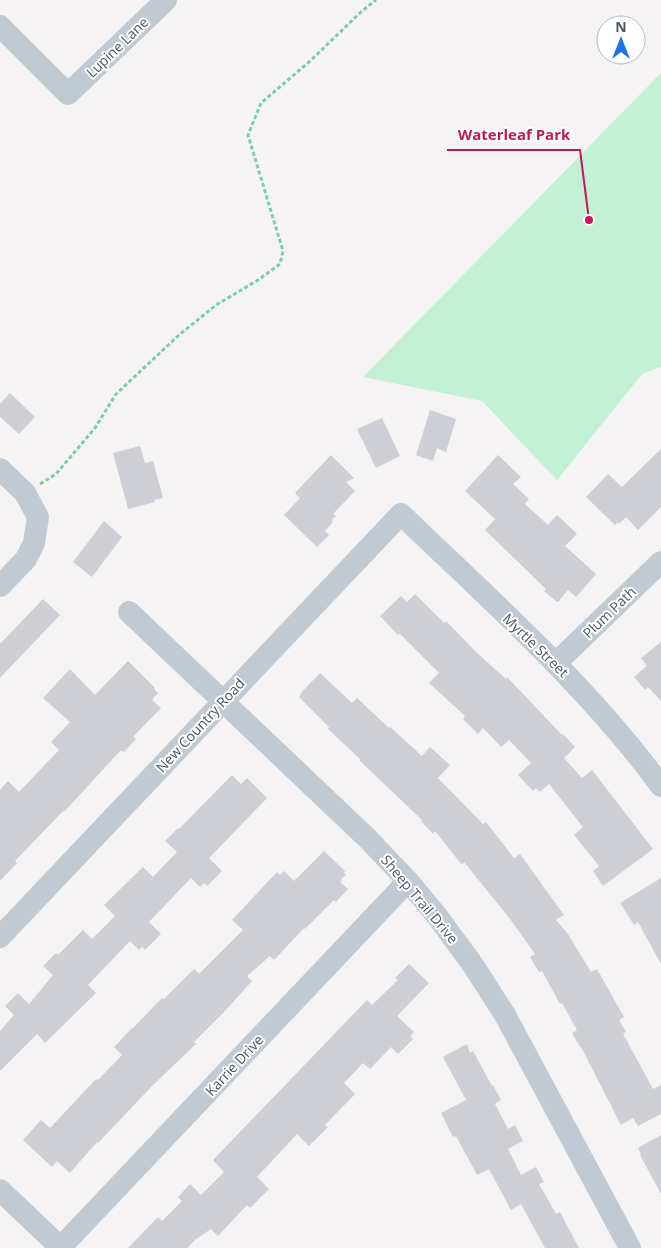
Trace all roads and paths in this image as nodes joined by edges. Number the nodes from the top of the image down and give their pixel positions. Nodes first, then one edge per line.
1 (166, 0) edge
2 (376, 0) edge
3 (0, 26) edge
4 (0, 469) edge
5 (25, 493) junction
6 (401, 514) joint
7 (661, 562) edge
8 (0, 586) edge
9 (129, 612) dead end
10 (556, 663) junction
11 (223, 702) junction
12 (661, 786) edge
13 (408, 881) junction
14 (0, 937) edge
15 (0, 1190) edge
16 (60, 1248) edge
17 (630, 1248) edge

1 - 3 street, Lupine Lane
2 - 5 path
4 - 5 street
5 - 8 street
6 - 10 street, Myrtle Street
6 - 11 street, New Country Road
7 - 10 street, Plum Path
9 - 11 street, Sheep Trail Drive
10 - 12 street, Myrtle Street
11 - 13 street, Sheep Trail Drive
11 - 14 street, New Country Road
13 - 16 street, Karrie Drive
13 - 17 street, Sheep Trail Drive
15 - 16 street

